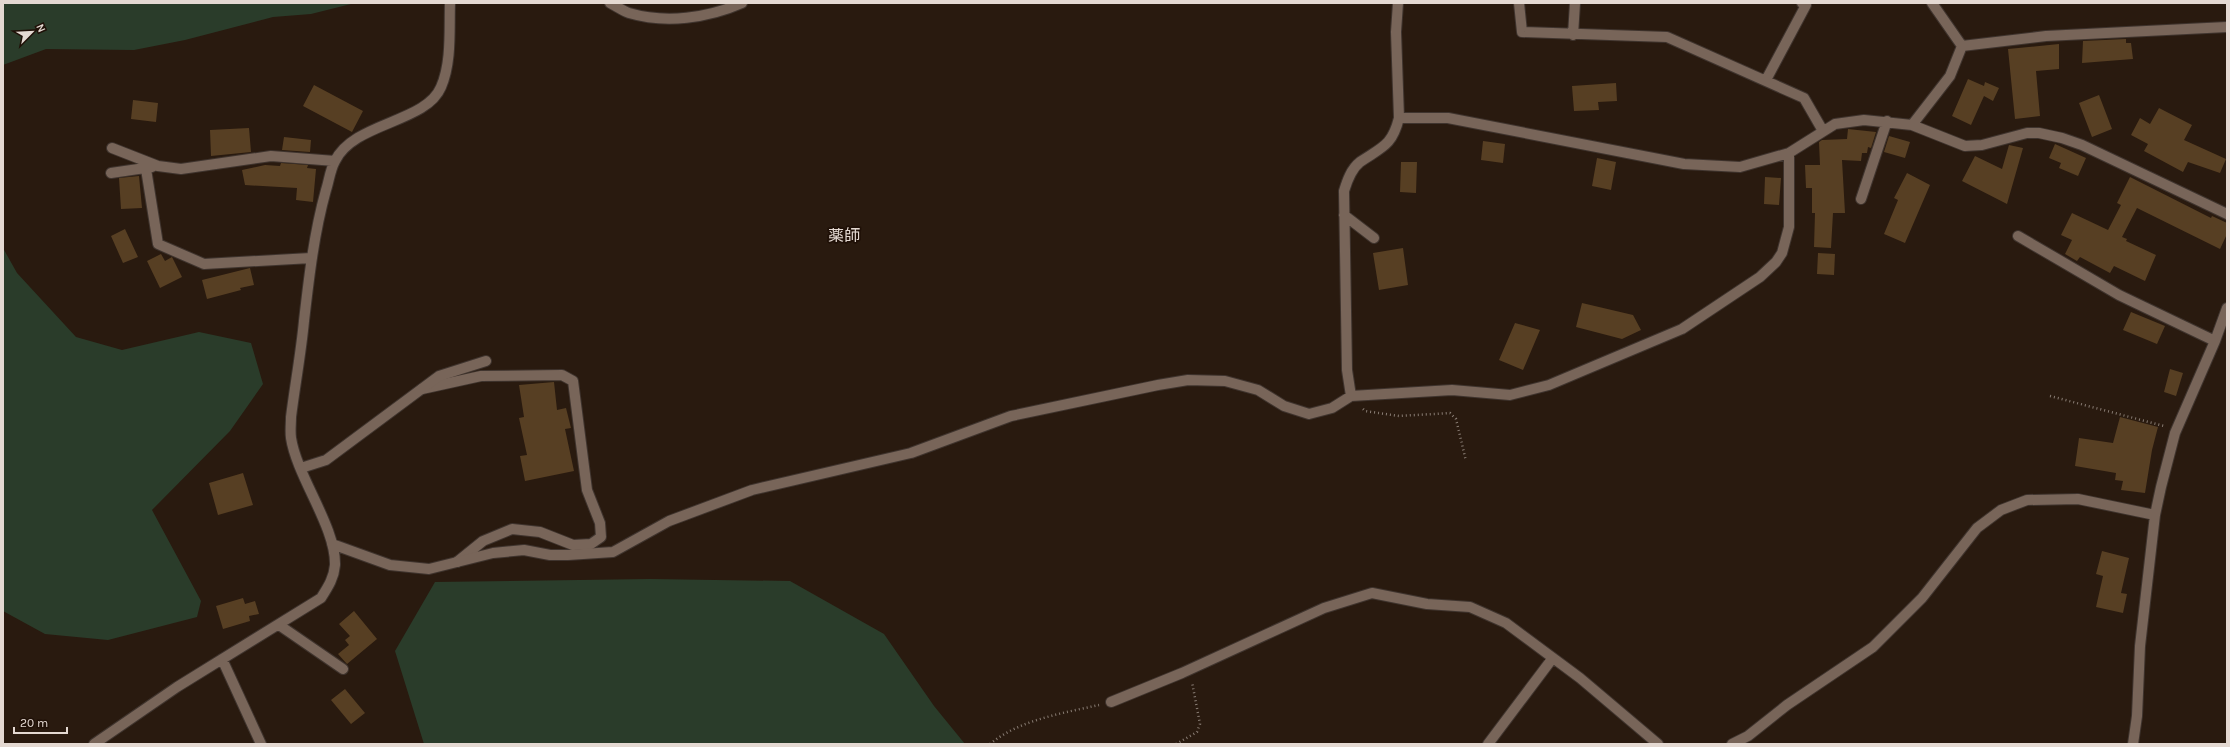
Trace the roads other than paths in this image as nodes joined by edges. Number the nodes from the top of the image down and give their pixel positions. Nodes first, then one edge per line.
1 (450, 3) edge
2 (610, 3) edge
3 (742, 3) edge
4 (1398, 3) edge
5 (1518, 3) edge
6 (1575, 3) edge
7 (1802, 3) edge
8 (1932, 3) edge
9 (2227, 27) edge
10 (1573, 34) junction
11 (1962, 46) junction
12 (1766, 80) junction
13 (1399, 118) junction
14 (1887, 121) junction
15 (1912, 125) junction
16 (1823, 131) junction
17 (112, 148) dead end
18 (1789, 153) junction
19 (335, 161) junction
20 (158, 166) junction
21 (146, 169) junction
22 (111, 173) dead end
23 (1861, 199) dead end
24 (2227, 214) edge
25 (1344, 215) junction
26 (2018, 236) dead end
27 (1374, 238) dead end
28 (311, 258) junction
29 (2227, 308) edge
30 (2224, 328) edge
31 (2215, 341) junction
32 (486, 361) dead end
33 (419, 390) junction
34 (1351, 396) junction
35 (301, 468) junction
36 (2155, 515) junction
37 (332, 544) junction
38 (457, 562) junction
39 (279, 625) junction
40 (222, 659) junction
41 (1552, 659) junction
42 (343, 669) dead end
43 (1111, 702) road end
44 (94, 744) edge
45 (261, 744) edge
46 (1488, 744) edge
47 (1658, 744) edge
48 (1732, 744) edge
49 (2133, 744) edge

1 - 19 street
2 - 3 street
4 - 13 street
5 - 10 street
6 - 10 street
7 - 12 street
8 - 11 street
9 - 11 street
10 - 12 street
11 - 15 street
12 - 16 street
13 - 18 street
13 - 25 street
14 - 15 street
14 - 16 street
14 - 23 street
15 - 24 street
16 - 18 street
17 - 20 street
18 - 34 street
19 - 20 street
19 - 28 street
20 - 21 street
21 - 22 street
21 - 28 street
25 - 27 street
25 - 34 street
26 - 31 street
28 - 35 street
29 - 30 street
30 - 31 street
31 - 36 street
32 - 33 street
33 - 35 street
33 - 38 street
34 - 38 street
35 - 37 street
36 - 48 street
36 - 49 street
37 - 38 street
37 - 39 street
39 - 40 street
39 - 42 street
40 - 44 street
40 - 45 street
41 - 43 street
41 - 46 street
41 - 47 street

